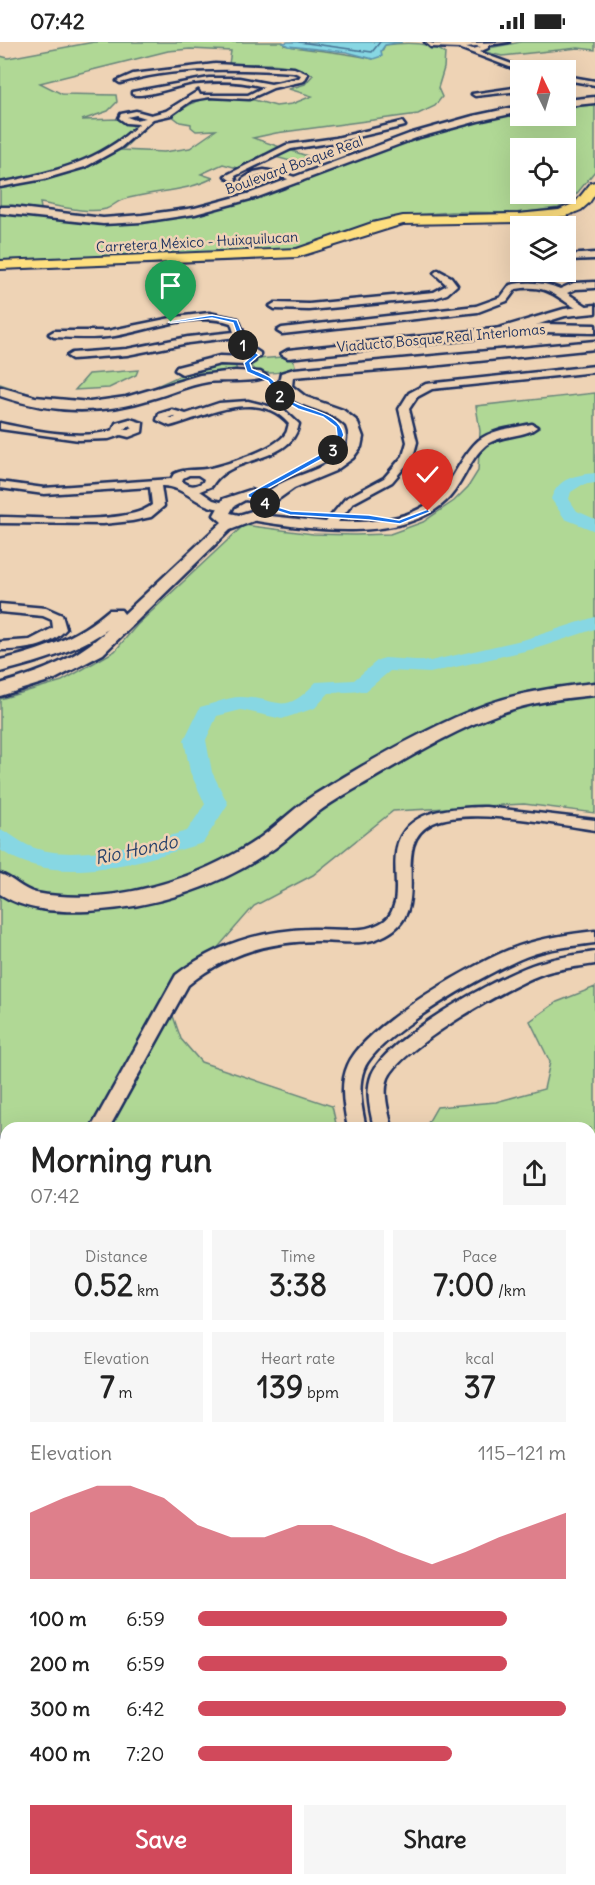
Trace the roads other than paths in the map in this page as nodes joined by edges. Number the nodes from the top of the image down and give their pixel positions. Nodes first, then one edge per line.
1 (428, 42) edge
2 (510, 43) edge
3 (443, 44) edge
4 (461, 46) junction
5 (484, 47) junction
6 (468, 51) junction
7 (510, 62) edge
8 (510, 65) edge
9 (576, 81) edge
10 (115, 82) dead end
11 (595, 84) edge
12 (271, 86) junction
13 (510, 90) edge
14 (147, 91) dead end
15 (475, 94) dead end
16 (576, 98) edge
17 (595, 98) edge
18 (576, 101) edge
19 (510, 104) edge
20 (510, 111) edge
21 (149, 117) junction
22 (402, 124) dead end
23 (70, 162) junction
24 (82, 166) junction
25 (286, 176) junction
26 (299, 180) junction
27 (242, 182) junction
28 (0, 183) edge
29 (595, 186) edge
30 (0, 208) edge
31 (595, 256) edge
32 (576, 257) edge
33 (0, 266) edge
34 (438, 273) dead end
35 (595, 285) edge
36 (560, 293) junction
37 (392, 300) junction
38 (274, 306) dead end
39 (584, 310) edge
40 (402, 318) junction
41 (595, 329) edge
42 (282, 331) dead end
43 (500, 332) junction
44 (54, 334) dead end
45 (236, 334) junction
46 (595, 345) edge
47 (278, 353) junction
48 (72, 356) dead end
49 (251, 358) junction
50 (595, 369) edge
51 (290, 374) junction
52 (263, 376) junction
53 (0, 379) edge
54 (0, 391) edge
55 (183, 418) dead end
56 (0, 426) edge
57 (532, 427) dead end
58 (119, 432) dead end
59 (208, 477) junction
60 (176, 482) junction
61 (0, 485) edge
62 (155, 485) junction
63 (190, 489) junction
64 (245, 496) junction
65 (265, 502) junction
66 (233, 515) junction
67 (0, 520) edge
68 (334, 520) junction
69 (0, 608) edge
70 (0, 646) edge
71 (0, 666) edge
72 (595, 689) edge
73 (0, 690) edge
74 (595, 825) edge
75 (0, 882) edge
76 (595, 936) edge
77 (595, 958) edge
78 (103, 1122) edge
79 (356, 1122) edge
80 (382, 1122) edge

1 - 3 street
2 - 5 street
3 - 4 street
4 - 5 street
4 - 6 street
5 - 6 street
5 - 7 street
6 - 8 street
9 - 11 street
10 - 12 street
12 - 14 street
12 - 21 street
13 - 15 street
16 - 17 street
17 - 18 street
19 - 25 street, Boulevard Bosque Real
20 - 26 street, Boulevard Bosque Real
21 - 23 street
21 - 24 street
22 - 27 street
23 - 24 street
23 - 28 street
24 - 28 street
25 - 26 street
25 - 27 street, Boulevard Bosque Real
26 - 30 street, Boulevard Bosque Real
27 - 30 street, Boulevard Bosque Real
29 - 33 main road, Carretera México - Huixquilucan
31 - 32 street
34 - 37 street
35 - 36 street
36 - 39 street
36 - 40 street
37 - 38 street
37 - 40 street
39 - 43 street
40 - 42 street
41 - 43 main road, Viaducto Bosque Real Interlomas
43 - 47 main road, Viaducto Bosque Real Interlomas
44 - 45 street
45 - 48 street
45 - 49 street
46 - 51 main road, Viaducto Bosque Real Interlomas
47 - 49 main road, Viaducto Bosque Real Interlomas
47 - 51 main road
49 - 52 main road
49 - 53 main road, Viaducto Bosque Real Interlomas
50 - 68 street
51 - 52 main road, Viaducto Bosque Real Interlomas
51 - 65 main road
52 - 54 main road, Viaducto Bosque Real Interlomas
52 - 64 main road
55 - 59 street
56 - 58 street
57 - 68 street
59 - 60 street
59 - 63 street
59 - 64 street
60 - 62 street
60 - 63 street
61 - 62 street
62 - 67 street
63 - 66 street
64 - 65 main road
64 - 66 main road
65 - 66 main road
65 - 68 street
66 - 68 street
66 - 71 main road
66 - 73 main road
69 - 70 street
72 - 75 main road
74 - 78 street
76 - 79 street
77 - 80 street

